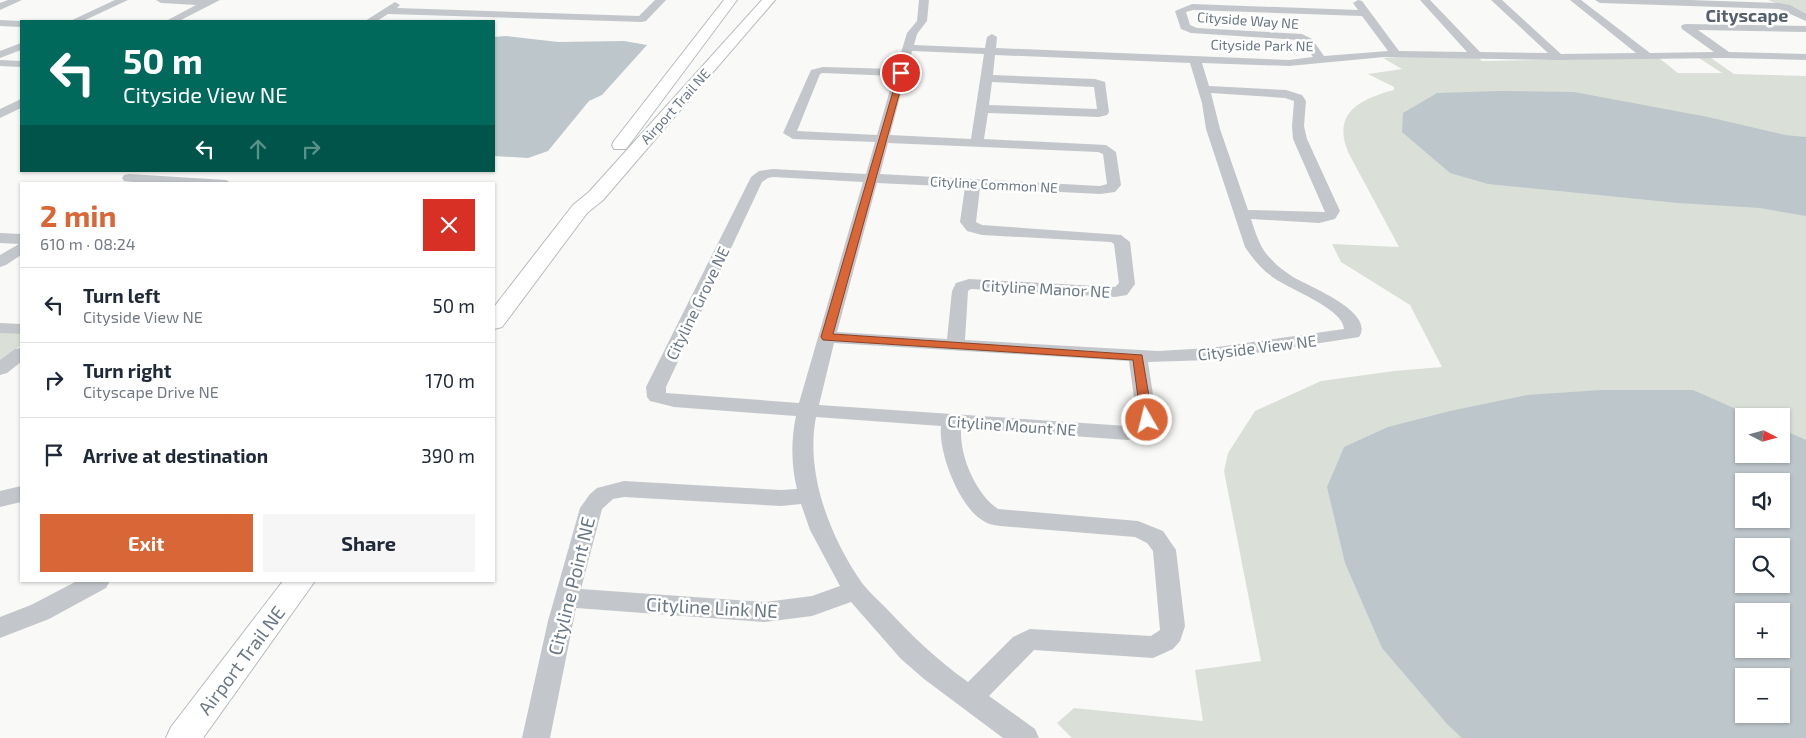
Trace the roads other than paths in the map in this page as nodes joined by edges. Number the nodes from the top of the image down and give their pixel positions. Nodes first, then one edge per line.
1 (17, 0) edge
2 (123, 0) edge
3 (161, 0) edge
4 (226, 0) edge
5 (402, 0) edge
6 (660, 0) edge
7 (731, 0) edge
8 (769, 0) edge
9 (924, 0) edge
10 (1356, 0) edge
11 (1425, 0) edge
12 (1496, 0) edge
13 (1566, 0) edge
14 (1575, 0) edge
15 (1600, 0) edge
16 (212, 2) edge
17 (481, 4) dead end
18 (0, 6) edge
19 (386, 11) junction
20 (1366, 13) junction
21 (469, 14) junction
22 (1806, 18) edge
23 (77, 20) edge
24 (173, 20) edge
25 (184, 20) edge
26 (372, 20) edge
27 (460, 20) edge
28 (0, 23) edge
29 (20, 24) edge
30 (1806, 29) edge
31 (992, 37) dead end
32 (20, 46) edge
33 (908, 48) junction
34 (989, 51) junction
35 (1396, 54) junction
36 (0, 55) edge
37 (1476, 55) junction
38 (1640, 55) junction
39 (1726, 55) junction
40 (1558, 56) junction
41 (1806, 57) edge
42 (1195, 59) junction
43 (1321, 61) junction
44 (0, 63) edge
45 (20, 64) edge
46 (0, 68) edge
47 (20, 68) edge
48 (901, 73) junction
49 (986, 78) junction
50 (1205, 89) junction
51 (20, 97) edge
52 (20, 104) edge
53 (0, 107) edge
54 (982, 109) junction
55 (0, 114) edge
56 (882, 139) junction
57 (977, 143) junction
58 (130, 178) edge
59 (871, 178) junction
60 (194, 182) edge
61 (973, 183) junction
62 (580, 209) junction
63 (1241, 214) junction
64 (0, 238) edge
65 (20, 239) edge
66 (20, 249) edge
67 (0, 262) edge
68 (495, 321) edge
69 (0, 328) edge
70 (20, 329) edge
71 (827, 337) junction
72 (955, 346) junction
73 (20, 354) edge
74 (1138, 357) junction
75 (0, 369) edge
76 (807, 411) junction
77 (952, 421) junction
78 (20, 494) edge
79 (809, 495) junction
80 (0, 499) edge
81 (96, 582) edge
82 (299, 582) edge
83 (854, 590) junction
84 (566, 598) junction
85 (0, 628) edge
86 (970, 698) junction
87 (183, 738) edge
88 (536, 738) edge
89 (1025, 738) edge

1 - 18 street
2 - 23 street
3 - 16 street
4 - 25 street
5 - 19 street
6 - 21 street
7 - 62 main road, Airport Trail NE
8 - 62 main road, Airport Trail NE
9 - 33 street
10 - 20 street
11 - 37 street
12 - 40 street
13 - 38 street
14 - 38 street
15 - 22 street
16 - 24 street
17 - 21 street
19 - 21 street
19 - 26 street
20 - 35 street
20 - 43 street, Cityside Way NE
21 - 27 street
28 - 29 street
30 - 39 street
31 - 34 street
32 - 36 street
33 - 34 street, Cityside Park NE
33 - 48 street
34 - 42 street, Cityside Park NE
34 - 49 street
35 - 37 street, Cityside Park NE
35 - 43 street, Cityside Park NE
37 - 40 street, Cityside Park NE
38 - 39 street, Cityside Park NE
38 - 40 street, Cityside Park NE
39 - 41 street, Cityside Park NE
42 - 43 street, Cityside Park NE
42 - 50 street, Cityside View NE
44 - 45 street
46 - 47 street
48 - 56 street
48 - 56 street
49 - 54 street
49 - 54 street
50 - 63 street, Cityside View NE
50 - 63 street
51 - 53 street
52 - 55 street
54 - 57 street
56 - 57 street
56 - 59 street
57 - 61 street, Cityline Common NE
58 - 60 street
59 - 61 street, Cityline Common NE
59 - 71 street
59 - 76 street, Cityline Grove NE
61 - 72 street, Cityline Manor NE
62 - 68 main road, Airport Trail NE
63 - 74 street, Cityside View NE
64 - 65 street
66 - 67 street
69 - 70 street
71 - 72 street, Cityside View NE
71 - 76 street
72 - 74 street, Cityside View NE
73 - 75 street
74 - 77 street, Cityline Mount NE
76 - 77 street, Cityline Mount NE
76 - 79 street
77 - 86 street
78 - 80 street
79 - 83 street
79 - 84 street, Cityline Point NE
81 - 85 street
82 - 87 main road, Airport Trail NE
83 - 84 street, Cityline Link NE
83 - 86 street
84 - 88 street, Cityline Point NE
86 - 89 street

